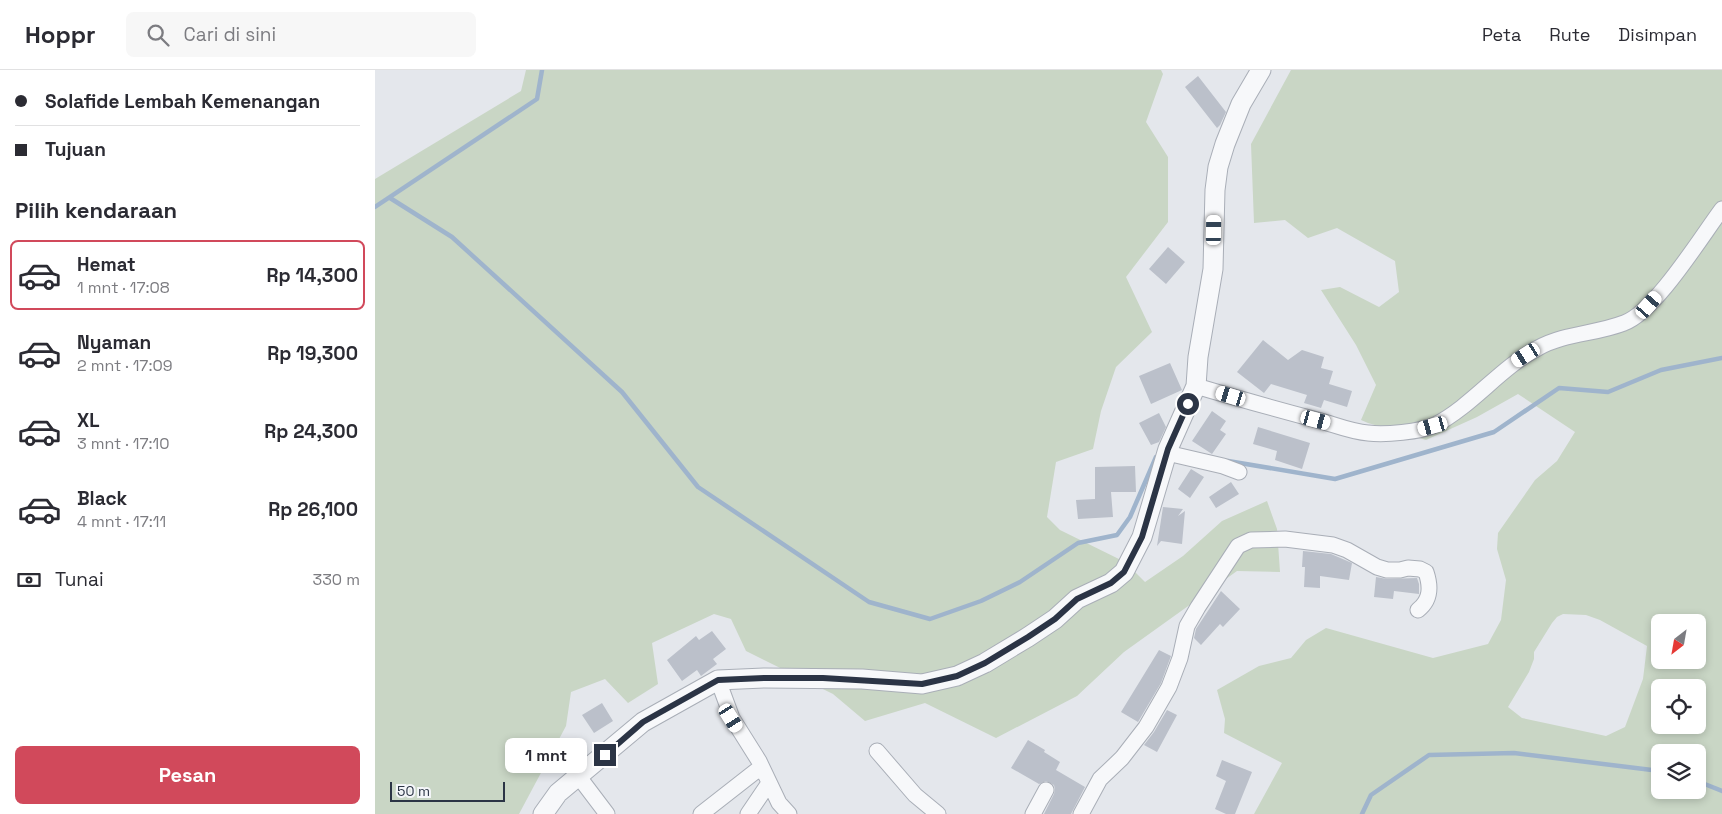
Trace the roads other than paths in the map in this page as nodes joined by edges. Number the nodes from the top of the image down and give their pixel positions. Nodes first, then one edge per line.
1 (1261, 70) edge
2 (1722, 209) edge
3 (1196, 386) junction
4 (1169, 447) junction
5 (1239, 472) dead end
6 (1418, 610) dead end
7 (718, 680) junction
8 (877, 751) dead end
9 (761, 767) junction
10 (579, 777) junction
11 (769, 783) junction
12 (1046, 790) dead end
13 (543, 814) edge
14 (607, 814) edge
15 (701, 814) edge
16 (748, 814) edge
17 (789, 814) edge
18 (938, 814) edge
19 (1033, 814) edge
20 (1081, 814) edge

1 - 3 street
2 - 3 street
3 - 4 street
4 - 5 street
4 - 7 street
6 - 20 street
7 - 9 street
7 - 10 street
8 - 18 street
9 - 11 street
9 - 15 street
10 - 13 street
10 - 14 street
11 - 16 street
11 - 17 street
12 - 19 street

